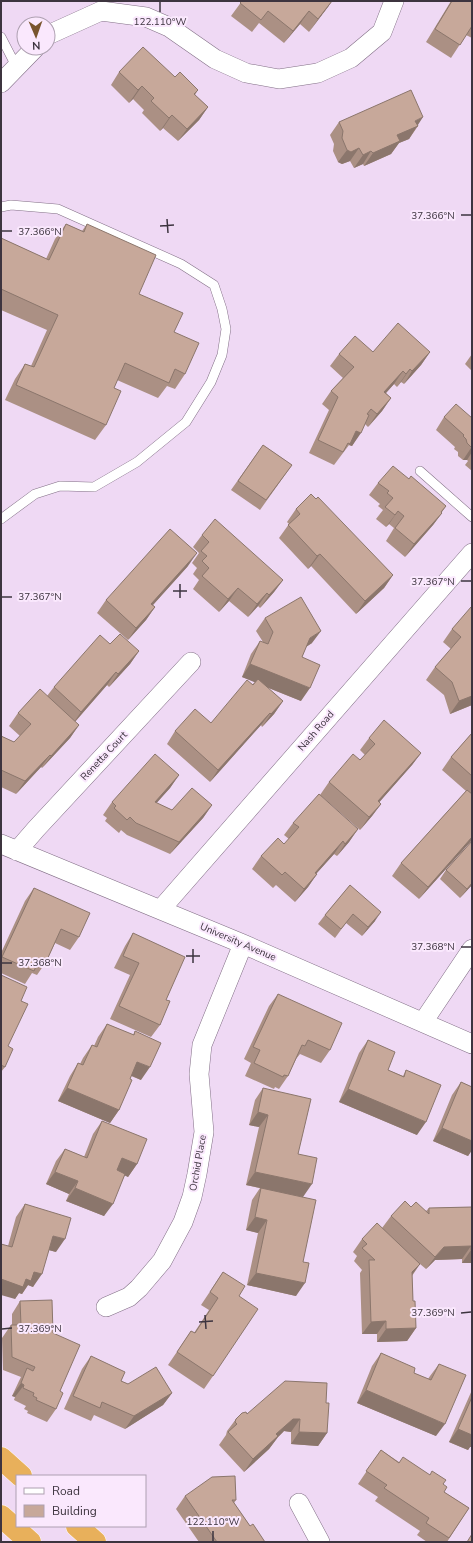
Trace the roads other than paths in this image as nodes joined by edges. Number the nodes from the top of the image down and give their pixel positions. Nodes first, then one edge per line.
1 (394, 1) edge
2 (56, 31) edge
3 (1, 37) edge
4 (27, 56) edge
5 (16, 66) junction
6 (1, 83) edge
7 (1, 207) edge
8 (420, 471) dead end
9 (472, 517) edge
10 (1, 519) edge
11 (472, 553) edge
12 (191, 662) dead end
13 (9, 848) edge
14 (161, 909) junction
15 (243, 944) junction
16 (472, 949) edge
17 (423, 1022) junction
18 (472, 1044) edge
19 (106, 1307) dead end
20 (1, 1458) edge
21 (20, 1475) edge
22 (299, 1503) dead end
23 (1, 1516) edge
24 (78, 1527) edge
25 (30, 1542) edge
26 (95, 1542) edge
27 (320, 1542) edge

1 - 2 street
3 - 5 lane
4 - 5 street
5 - 6 street
7 - 10 lane
8 - 9 lane
11 - 14 street, Nash Road
12 - 13 street, Renetta Court
13 - 14 street, University Avenue
14 - 15 street, University Avenue
15 - 17 street, University Avenue
15 - 19 street, Orchid Place
16 - 17 street
17 - 18 street, University Avenue
20 - 21 highway
22 - 27 street
23 - 25 highway
24 - 26 highway

